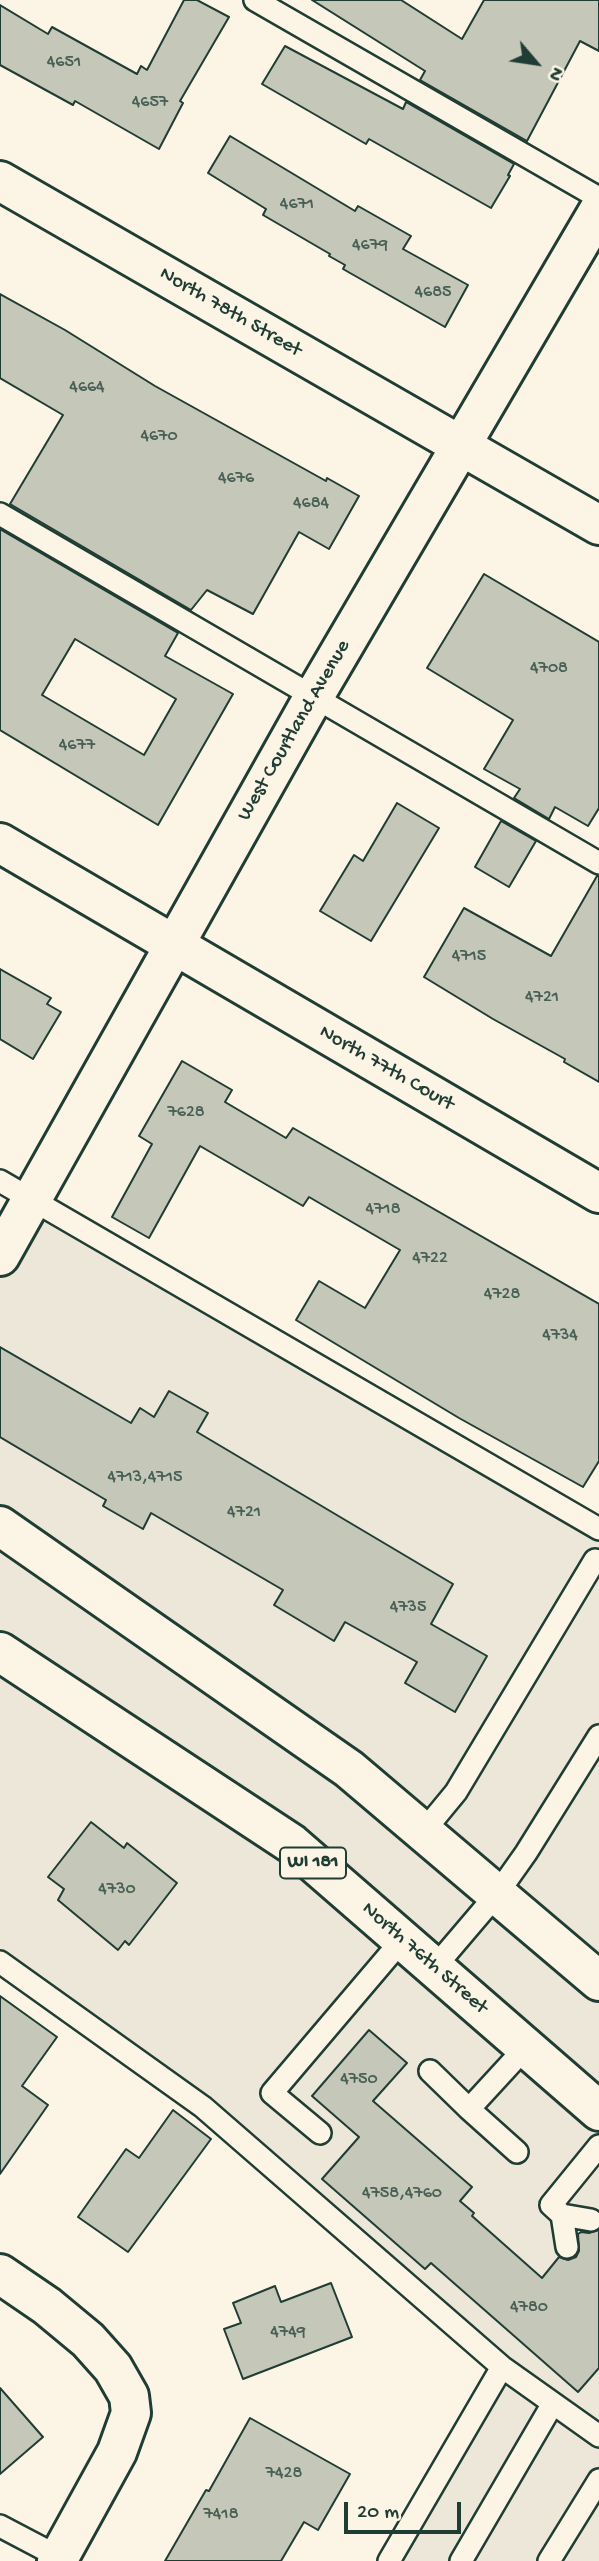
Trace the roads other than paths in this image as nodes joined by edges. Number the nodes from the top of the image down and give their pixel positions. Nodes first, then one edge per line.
1 (255, 0) edge
2 (0, 181) edge
3 (599, 198) edge
4 (599, 211) edge
5 (460, 445) junction
6 (0, 514) edge
7 (599, 525) edge
8 (313, 698) junction
9 (0, 843) edge
10 (599, 863) edge
11 (174, 944) junction
12 (16, 1190) edge
13 (599, 1193) edge
14 (0, 1256) edge
15 (0, 1527) edge
16 (599, 1529) edge
17 (599, 1562) edge
18 (0, 1652) edge
19 (599, 1736) edge
20 (423, 1832) junction
21 (496, 1894) junction
22 (402, 1940) junction
23 (0, 1962) edge
24 (435, 1968) junction
25 (599, 1981) edge
26 (526, 2048) junction
27 (430, 2071) dead end
28 (469, 2109) junction
29 (599, 2111) edge
30 (320, 2133) dead end
31 (599, 2146) edge
32 (517, 2152) dead end
33 (562, 2215) junction
34 (591, 2220) dead end
35 (567, 2247) dead end
36 (0, 2274) edge
37 (502, 2367) junction
38 (552, 2405) junction
39 (599, 2436) edge
40 (599, 2480) edge
41 (0, 2526) edge
42 (58, 2559) edge
43 (389, 2561) edge
44 (461, 2561) edge
45 (550, 2561) edge

1 - 3 lane
2 - 5 street, North 78th Street
4 - 5 street, West Courtland Avenue
5 - 7 street, North 78th Street
5 - 8 street, West Courtland Avenue
6 - 8 lane
8 - 10 lane
8 - 11 street, West Courtland Avenue
9 - 11 street, North 77th Court
11 - 12 street, West Courtland Avenue
11 - 13 street, North 77th Court
12 - 14 street, West Courtland Avenue
12 - 16 lane
15 - 20 street
17 - 20 lane
18 - 22 street, North 76th Street / WI 181
19 - 21 lane
20 - 21 street
21 - 24 lane
21 - 25 street
22 - 24 street, North 76th Street / WI 181
22 - 30 lane
23 - 37 lane
24 - 26 street, North 76th Street / WI 181
26 - 28 lane
26 - 29 street, North 76th Street / WI 181
27 - 28 lane
28 - 32 lane
31 - 33 lane
33 - 34 lane
33 - 35 lane
36 - 42 street
37 - 38 lane
37 - 43 lane
38 - 39 lane
38 - 44 lane
40 - 45 lane
41 - 42 lane

